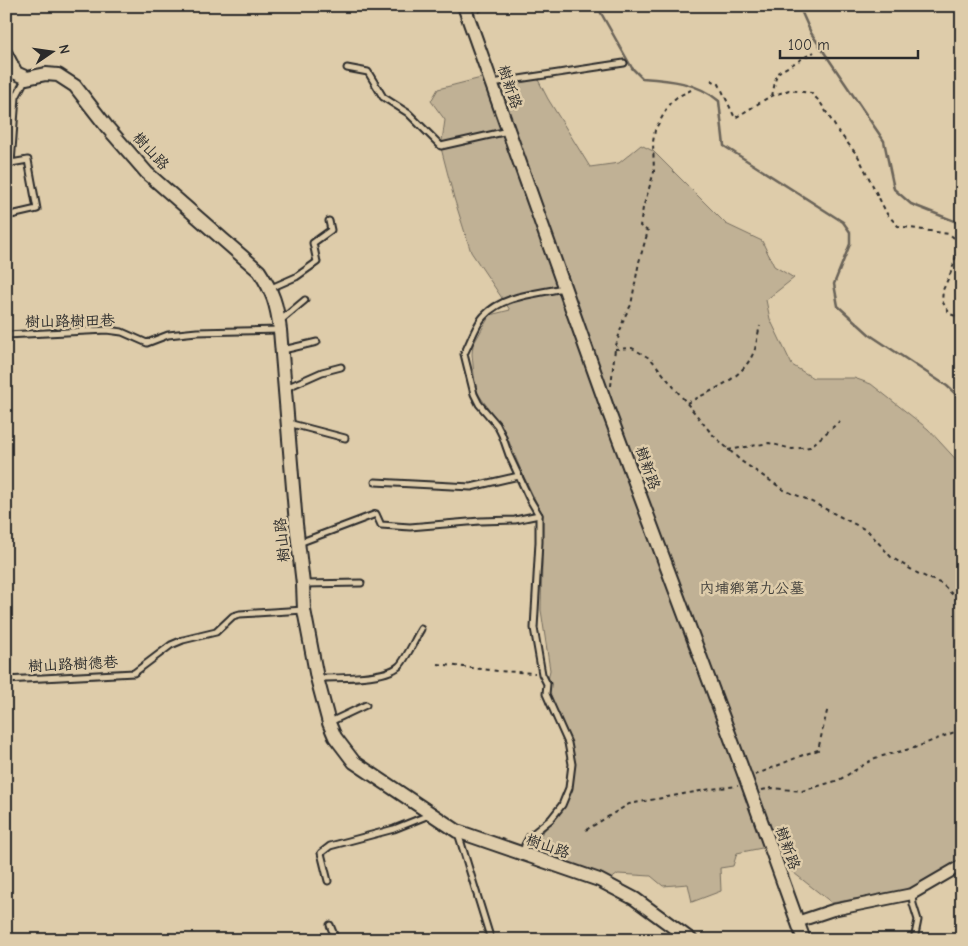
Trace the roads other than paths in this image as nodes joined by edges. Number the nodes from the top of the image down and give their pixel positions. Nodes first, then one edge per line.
1 (466, 12) edge
2 (6, 54) edge
3 (624, 63) dead end
4 (347, 68) dead end
5 (27, 78) junction
6 (492, 83) junction
7 (508, 131) junction
8 (10, 215) dead end
9 (329, 221) dead end
10 (565, 287) junction
11 (271, 288) junction
12 (305, 300) dead end
13 (280, 326) junction
14 (6, 335) edge
15 (317, 342) dead end
16 (282, 350) junction
17 (341, 367) dead end
18 (285, 388) junction
19 (288, 423) junction
20 (345, 438) dead end
21 (519, 476) junction
22 (375, 482) dead end
23 (539, 515) junction
24 (298, 543) junction
25 (361, 583) dead end
26 (303, 584) junction
27 (304, 610) junction
28 (421, 629) dead end
29 (318, 678) junction
30 (6, 680) edge
31 (366, 705) dead end
32 (329, 723) junction
33 (432, 814) junction
34 (457, 831) junction
35 (523, 855) junction
36 (962, 865) edge
37 (328, 881) dead end
38 (912, 894) junction
39 (797, 922) junction
40 (330, 925) dead end
41 (336, 940) edge
42 (491, 940) edge
43 (691, 940) edge
44 (804, 940) edge
45 (914, 940) edge

1 - 6 street, 樹新路
2 - 5 street
3 - 6 lane
4 - 7 lane
5 - 8 lane
5 - 11 street, 樹山路
6 - 7 street, 樹新路
7 - 10 street, 樹新路
9 - 11 lane
10 - 21 lane
10 - 39 street, 樹新路
11 - 13 street, 樹山路
12 - 13 lane
13 - 14 lane, 樹山路樹田巷
13 - 16 street, 樹山路
15 - 16 lane
16 - 18 street, 樹山路
17 - 18 lane
18 - 19 street, 樹山路
19 - 20 lane
19 - 24 street, 樹山路
21 - 22 lane
21 - 23 lane
23 - 24 lane
23 - 35 lane
24 - 26 street, 樹山路
25 - 26 lane
26 - 27 street, 樹山路
27 - 29 street, 樹山路
27 - 30 lane, 樹山路樹德巷
28 - 29 lane
29 - 32 street, 樹山路
31 - 32 lane
32 - 33 street, 樹山路
33 - 34 street, 樹山路
33 - 37 lane
34 - 35 street, 樹山路
34 - 42 lane
35 - 43 street, 樹山路
36 - 38 street
38 - 39 street
38 - 45 lane
39 - 44 street, 樹新路
40 - 41 lane

